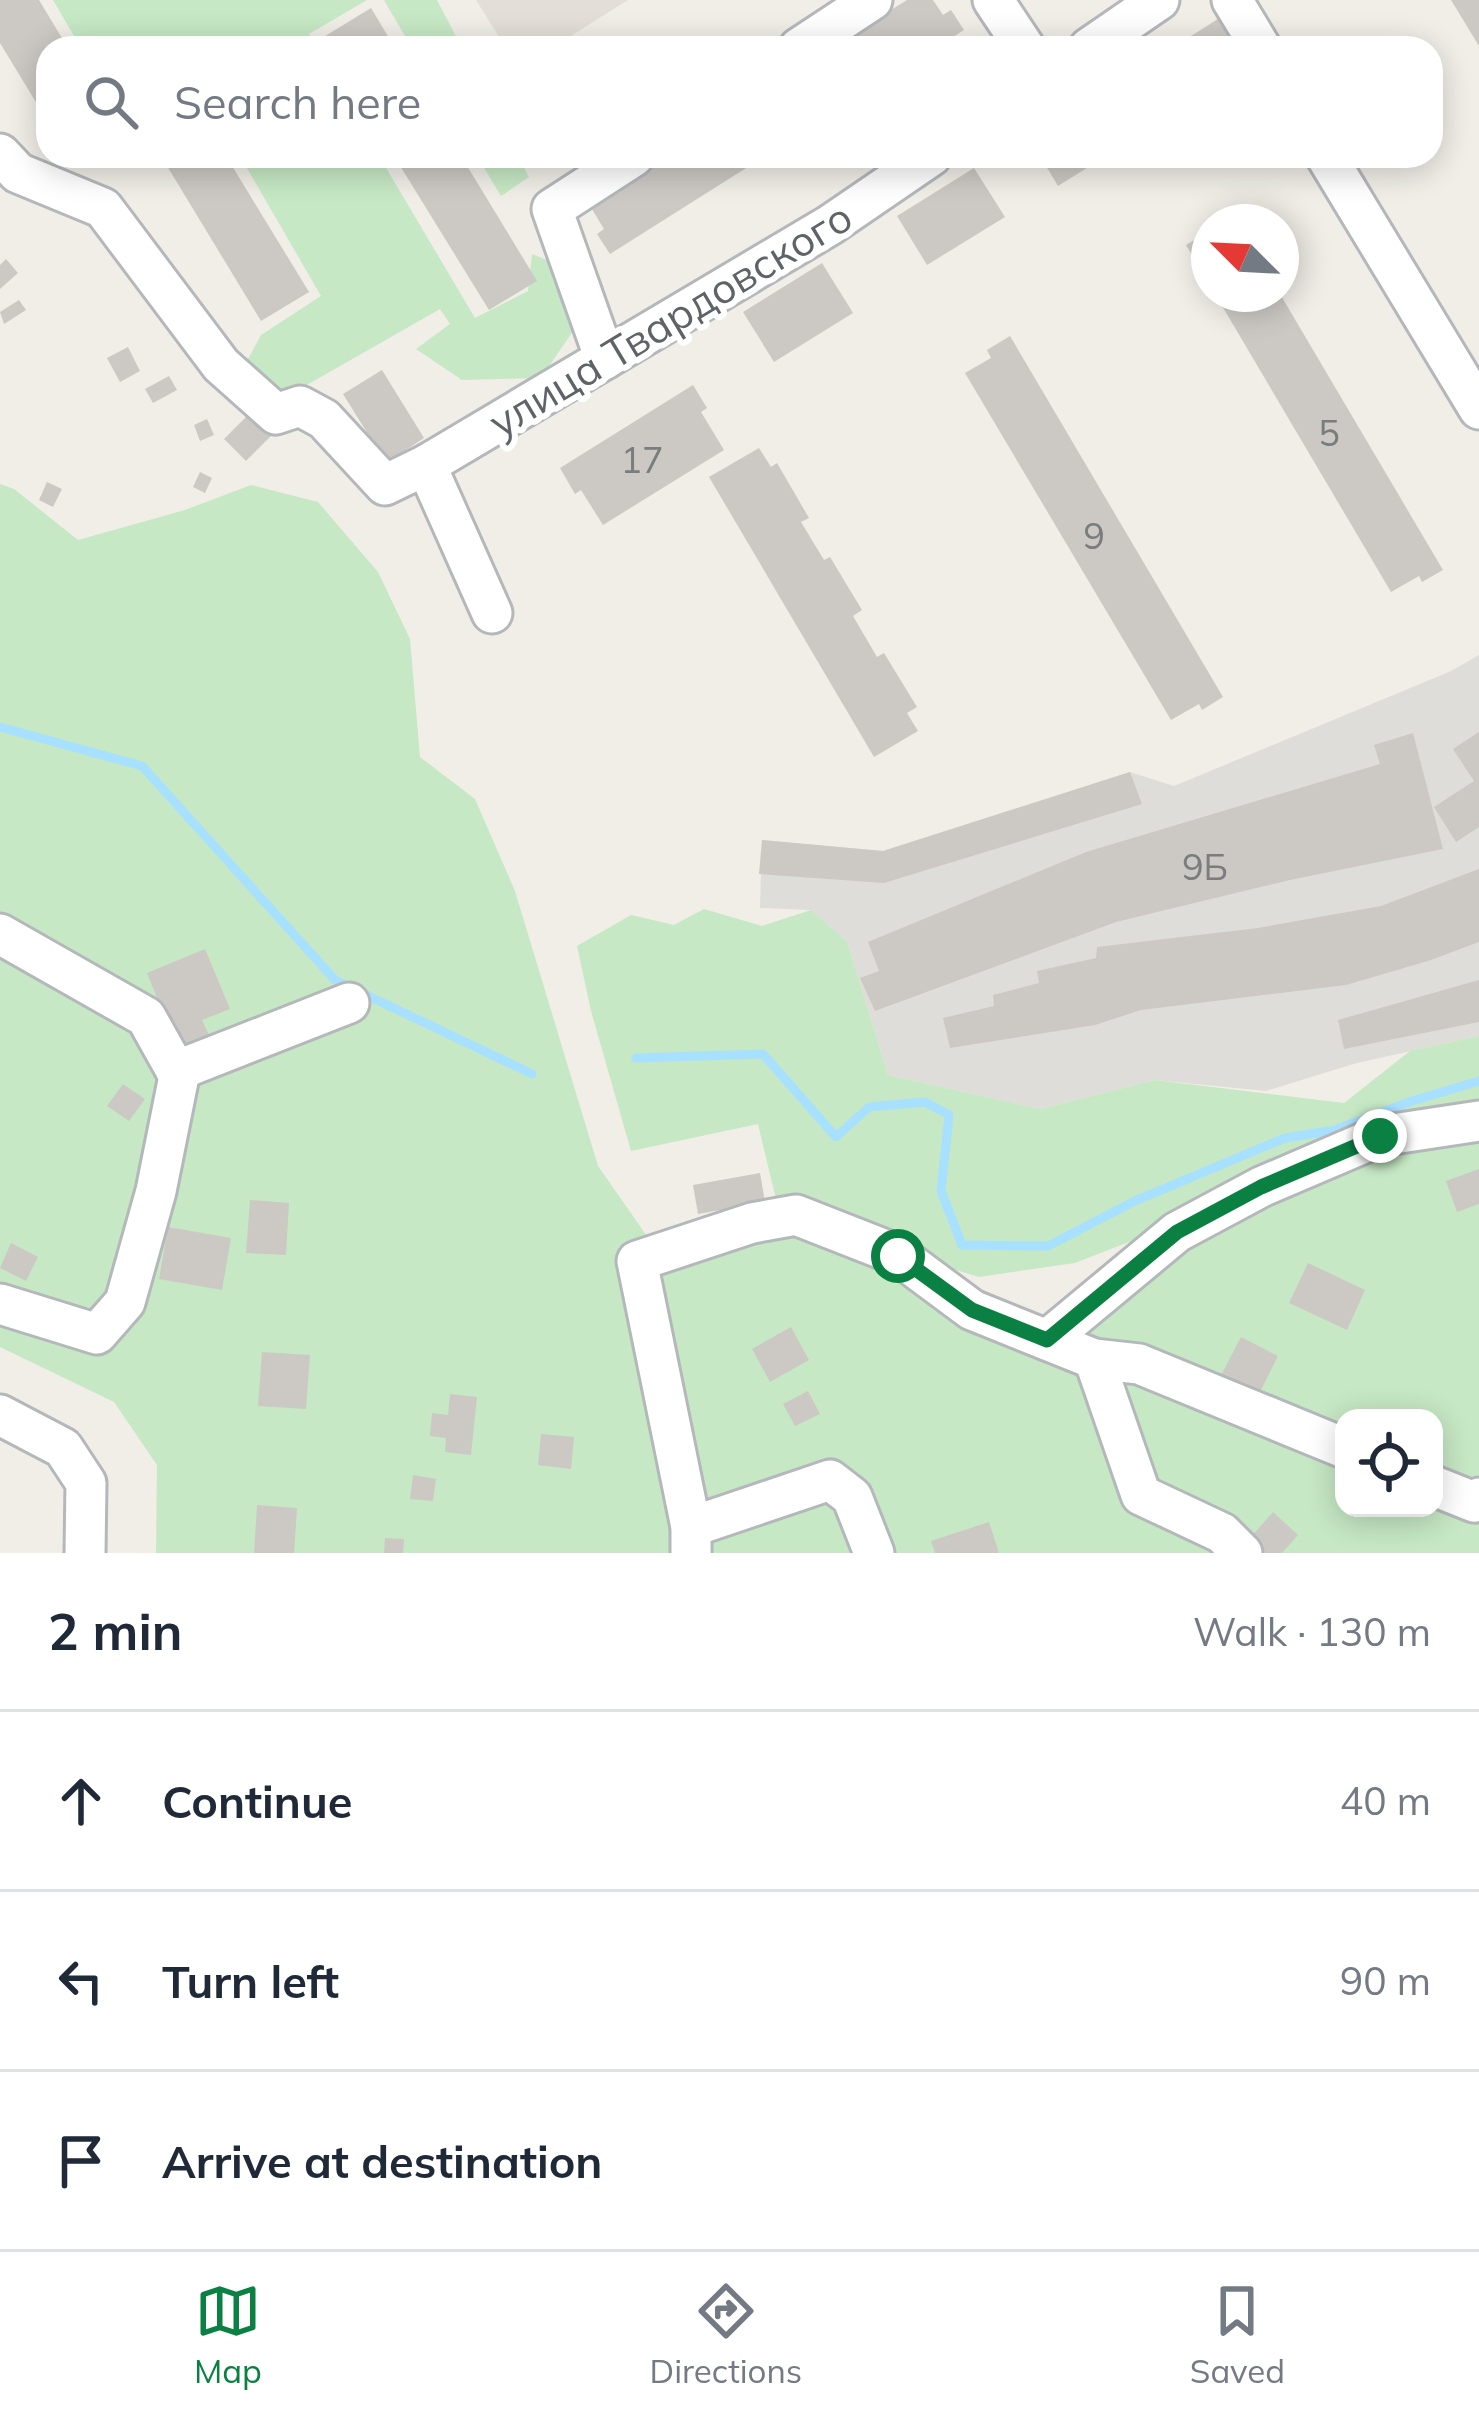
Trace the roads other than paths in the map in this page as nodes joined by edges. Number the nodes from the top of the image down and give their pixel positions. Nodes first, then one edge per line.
1 (872, 0) edge
2 (993, 0) edge
3 (1159, 0) edge
4 (1232, 0) edge
5 (817, 36) edge
6 (1016, 36) edge
7 (1106, 36) edge
8 (1254, 36) edge
9 (0, 154) edge
10 (615, 168) edge
11 (913, 168) edge
12 (1333, 168) edge
13 (605, 359) junction
14 (1479, 410) edge
15 (416, 471) junction
16 (492, 614) dead end
17 (0, 934) edge
18 (350, 1003) dead end
19 (176, 1071) junction
20 (1479, 1121) edge
21 (0, 1304) edge
22 (1047, 1340) junction
23 (1094, 1359) junction
24 (0, 1415) edge
25 (1335, 1444) edge
26 (1443, 1490) edge
27 (1479, 1498) edge
28 (691, 1540) edge
29 (85, 1553) edge
30 (874, 1553) edge
31 (1242, 1553) edge

1 - 5 street
2 - 6 street
3 - 7 street
4 - 8 street
9 - 15 street
10 - 13 street
11 - 13 street, улица Твардовского
12 - 14 street
13 - 15 street, улица Твардовского
15 - 16 street
17 - 19 street
18 - 19 street
19 - 21 street
20 - 22 street
22 - 23 street
22 - 28 street
23 - 25 street
23 - 31 street
24 - 29 street
26 - 27 street
28 - 30 street

